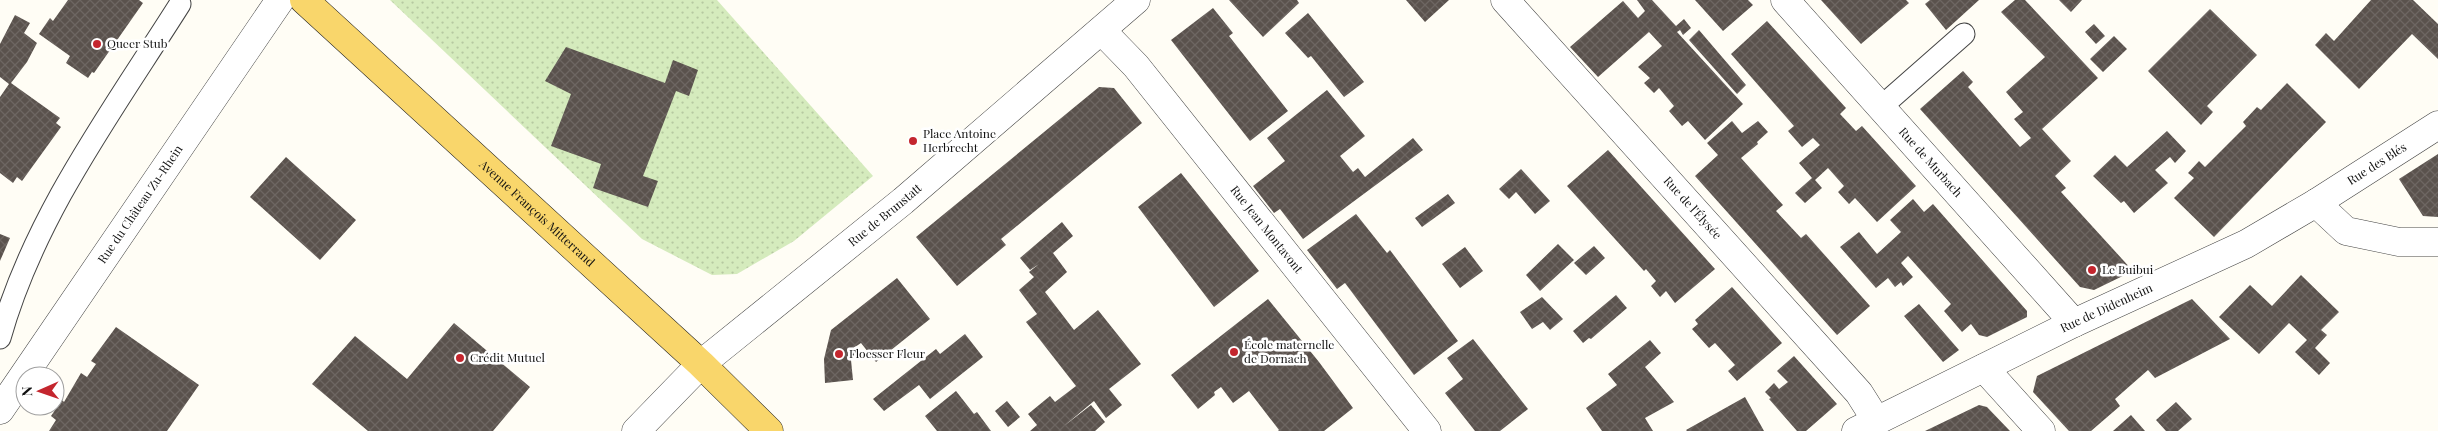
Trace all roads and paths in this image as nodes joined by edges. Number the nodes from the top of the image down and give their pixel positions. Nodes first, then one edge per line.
1 (280, 0) edge
2 (304, 0) edge
3 (1136, 0) edge
4 (1504, 0) edge
5 (1785, 0) edge
6 (180, 4) dead end
7 (1102, 31) junction
8 (1964, 34) dead end
9 (1881, 107) junction
10 (2438, 125) edge
11 (2316, 203) junction
12 (2438, 242) edge
13 (2074, 323) junction
14 (0, 338) edge
15 (701, 364) junction
16 (1984, 368) junction
17 (0, 410) edge
18 (1866, 425) edge
19 (636, 431) edge
20 (769, 431) edge
21 (1426, 431) edge
22 (2041, 431) edge

1 - 17 street, Rue du Château Zu-Rhein
2 - 15 main road, Avenue François Mitterrand
3 - 7 street, Rue de Brunstatt
4 - 18 street, Rue de l'Élysée
5 - 9 street, Rue de Murbach
6 - 14 lane
7 - 15 street, Rue de Brunstatt
7 - 21 street, Rue Jean Montavont
8 - 9 lane
9 - 13 street, Rue de Murbach
10 - 11 street, Rue des Blés
11 - 12 street
11 - 13 street, Rue de Didenheim
13 - 16 street, Rue de Didenheim
15 - 19 street, Rue de Brunstatt
15 - 20 main road, Avenue François Mitterrand
16 - 18 street, Rue de Didenheim
16 - 22 street

